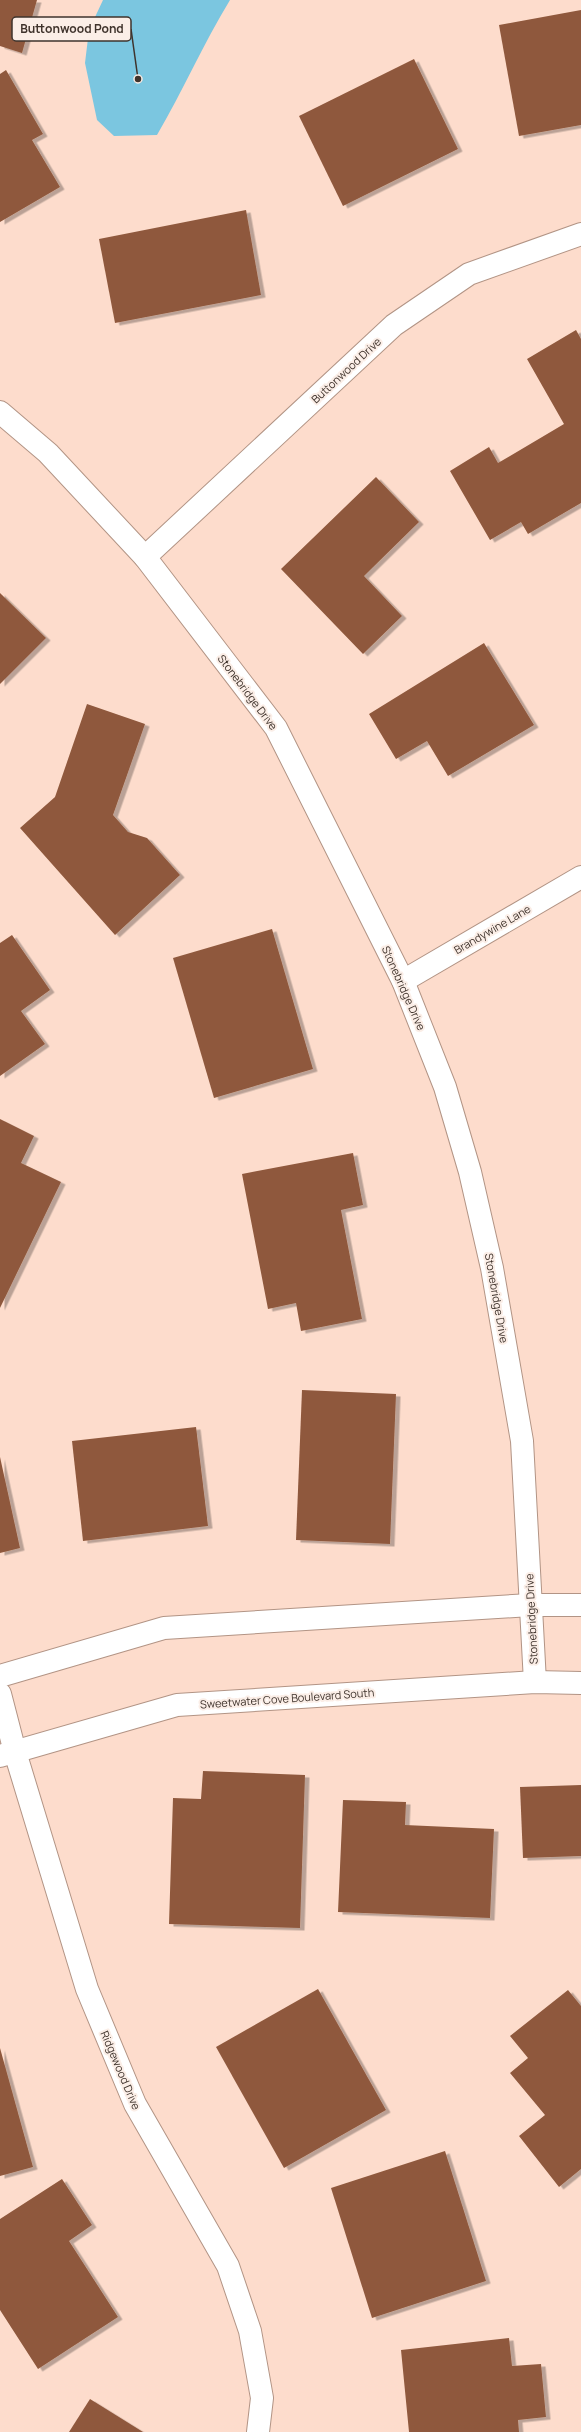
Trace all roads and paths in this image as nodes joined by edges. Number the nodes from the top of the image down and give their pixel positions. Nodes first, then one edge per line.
1 (581, 234) edge
2 (0, 412) edge
3 (145, 557) junction
4 (581, 877) edge
5 (403, 981) junction
6 (530, 1605) junction
7 (581, 1605) edge
8 (0, 1676) edge
9 (535, 1682) junction
10 (581, 1682) edge
11 (0, 1694) edge
12 (8, 1754) edge
13 (258, 2432) edge

1 - 3 street, Buttonwood Drive
2 - 3 street, Stonebridge Drive
3 - 5 street, Stonebridge Drive
4 - 5 street, Brandywine Lane
5 - 6 street, Stonebridge Drive
6 - 7 street
6 - 8 street
6 - 9 street, Stonebridge Drive
9 - 10 street, Sweetwater Cove Boulevard South
9 - 12 street, Sweetwater Cove Boulevard South
11 - 12 street, Ridgewood Drive
12 - 13 street, Ridgewood Drive

